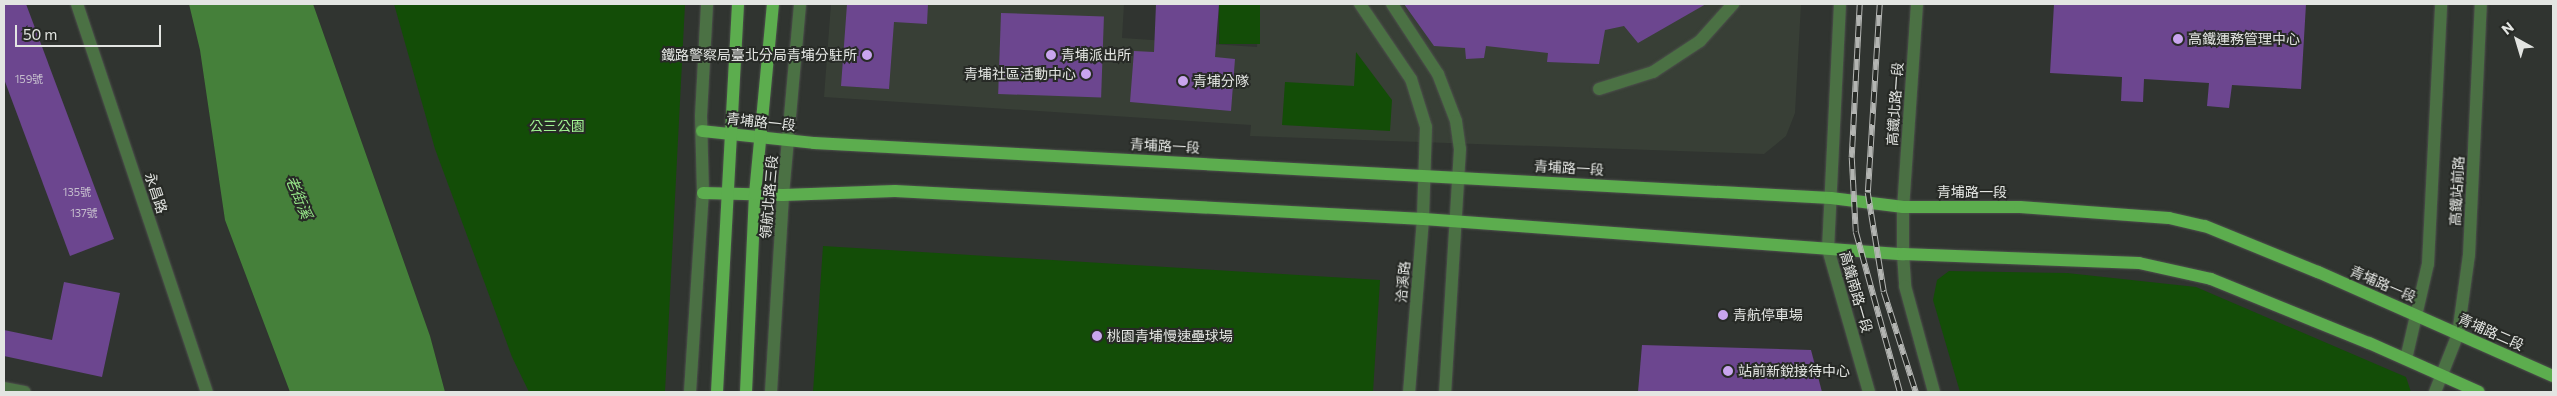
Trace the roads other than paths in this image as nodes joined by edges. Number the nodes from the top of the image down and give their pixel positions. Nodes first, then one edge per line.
1 (77, 4) edge
2 (706, 4) edge
3 (738, 4) edge
4 (773, 4) edge
5 (800, 4) edge
6 (1360, 4) edge
7 (1392, 4) edge
8 (1733, 4) edge
9 (1840, 4) edge
10 (1917, 4) edge
11 (2441, 4) edge
12 (2481, 4) edge
13 (1599, 89) dead end
14 (702, 131) junction
15 (733, 133) junction
16 (760, 137) junction
17 (789, 140) junction
18 (1425, 174) junction
19 (1459, 176) junction
20 (703, 193) junction
21 (730, 193) junction
22 (755, 194) junction
23 (783, 195) junction
24 (1831, 198) junction
25 (1903, 207) junction
26 (1423, 219) junction
27 (1456, 222) junction
28 (1828, 249) junction
29 (1903, 254) junction
30 (2416, 314) junction
31 (2458, 334) junction
32 (2406, 360) junction
33 (2442, 376) junction
34 (2553, 376) edge
35 (4, 388) edge
36 (25, 392) edge
37 (207, 392) edge
38 (690, 392) edge
39 (717, 392) edge
40 (746, 392) edge
41 (771, 392) edge
42 (1409, 392) edge
43 (1445, 392) edge
44 (1869, 392) edge
45 (1934, 392) edge
46 (2435, 392) edge
47 (2478, 392) edge

1 - 37 street, 永昌路
2 - 14 street
3 - 15 main road
4 - 16 main road, 領航北路三段
5 - 17 street, 領航北路三段
6 - 18 street, 洽溪路
7 - 19 street
8 - 13 street
9 - 24 street
10 - 25 street, 高鐵北路一段
11 - 30 street, 高鐵站前路
12 - 31 street, 高鐵站前路
14 - 15 main road, 青埔路一段
14 - 20 street
15 - 16 main road, 青埔路一段
15 - 21 main road
16 - 17 main road, 青埔路一段
16 - 22 main road, 領航北路三段
17 - 18 main road, 青埔路一段
17 - 23 street, 領航北路三段
18 - 19 main road, 青埔路一段
18 - 26 street, 洽溪路
19 - 24 main road, 青埔路一段
19 - 27 street
20 - 21 main road
20 - 38 street
21 - 22 main road
21 - 39 main road
22 - 23 main road
22 - 40 main road, 領航北路三段
23 - 26 main road
23 - 41 street, 領航北路三段
24 - 25 main road, 青埔路一段
24 - 28 street, 高鐵南路一段
25 - 29 street
25 - 30 main road, 青埔路一段
26 - 27 main road
26 - 42 street, 洽溪路
27 - 28 main road
27 - 43 street
28 - 29 main road
28 - 44 street, 高鐵南路一段
29 - 32 main road
29 - 45 street
30 - 31 main road, 青埔路二段
30 - 32 street
31 - 33 street, 高鐵站前路
31 - 34 main road, 青埔路二段
32 - 33 main road
33 - 46 street
33 - 47 main road
35 - 36 street

